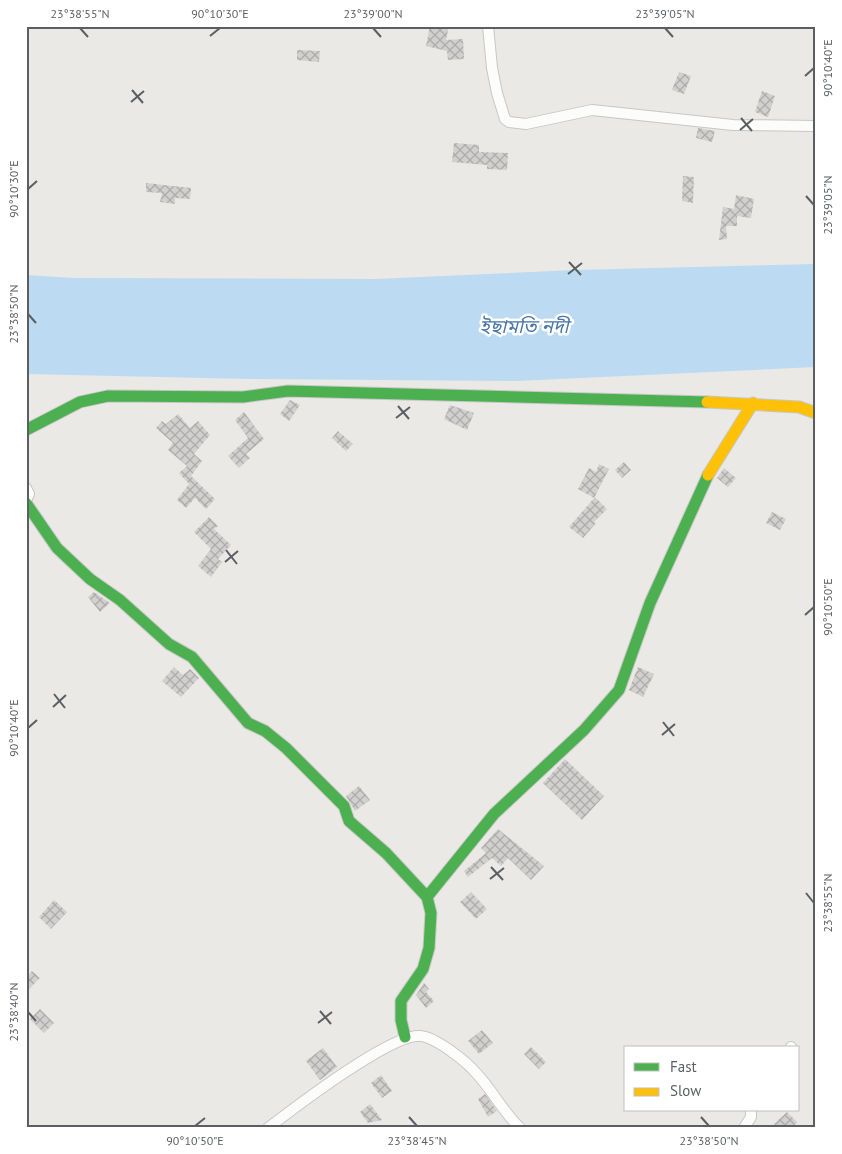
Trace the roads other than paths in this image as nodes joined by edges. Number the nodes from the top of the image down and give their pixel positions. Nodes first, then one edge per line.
1 (488, 26) edge
2 (816, 126) edge
3 (752, 403) junction
4 (816, 413) edge
5 (26, 430) edge
6 (26, 488) edge
7 (26, 501) edge
8 (427, 897) junction
9 (405, 1037) junction
10 (751, 1112) edge
11 (268, 1128) edge
12 (520, 1128) edge
13 (744, 1128) edge

1 - 2 street
3 - 4 street
3 - 5 street
3 - 8 street
6 - 7 street
7 - 8 street
8 - 9 street
9 - 11 street
9 - 12 street
10 - 13 street

